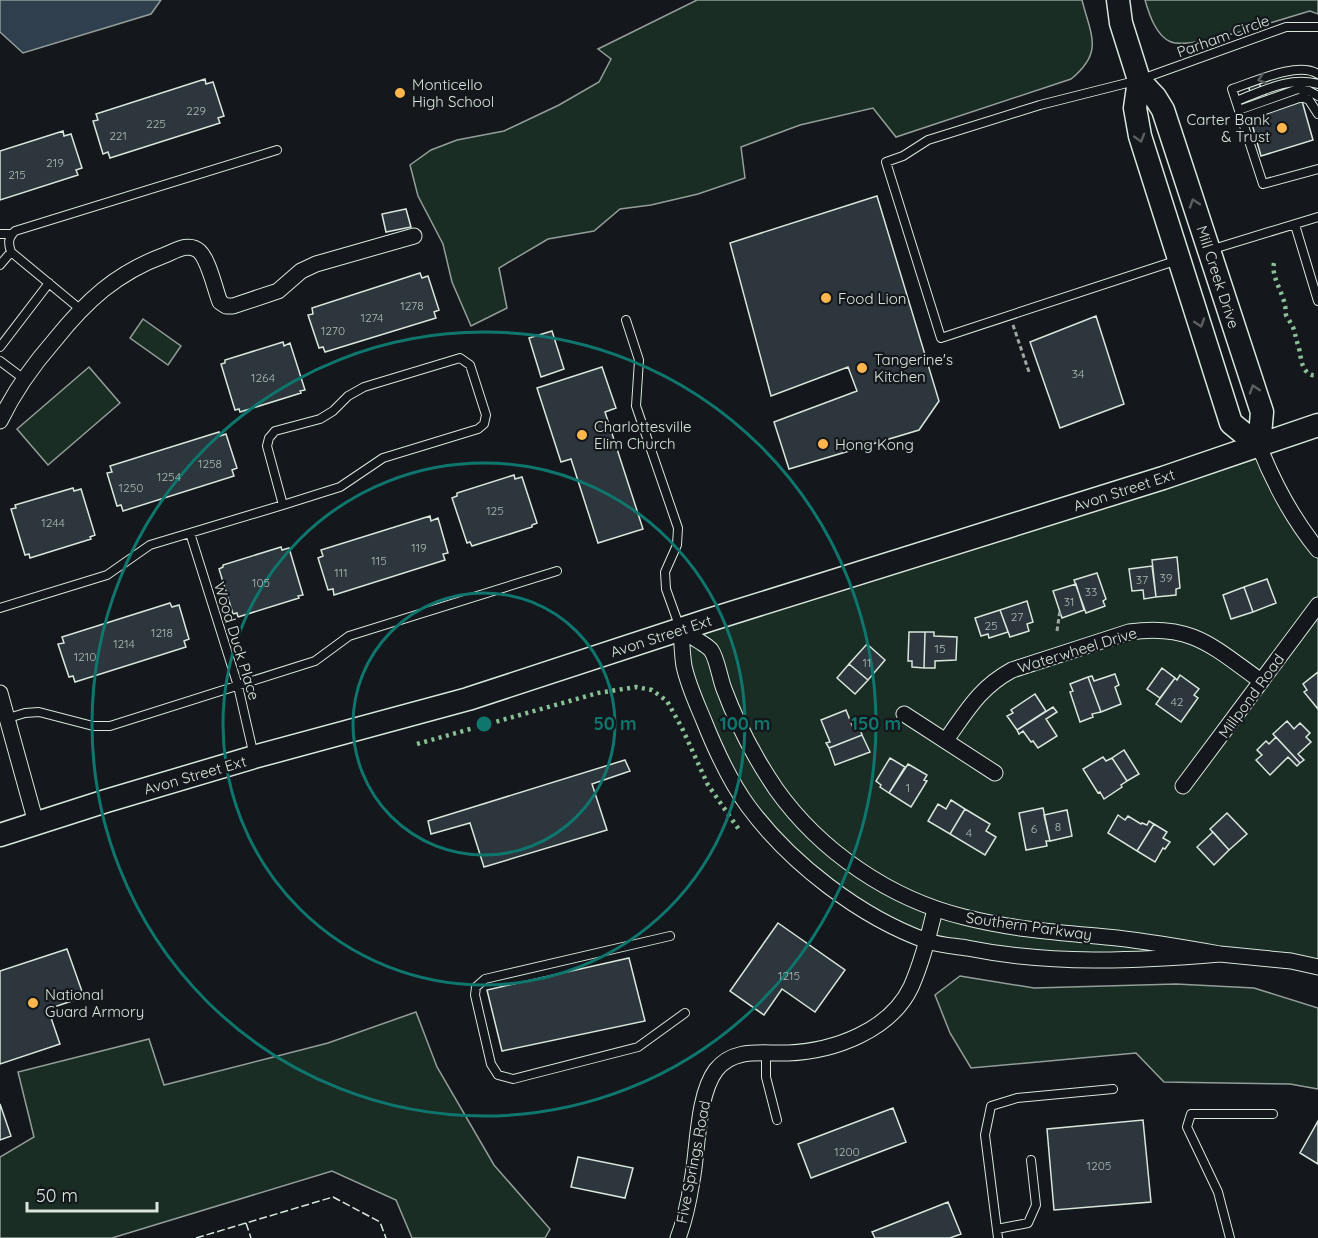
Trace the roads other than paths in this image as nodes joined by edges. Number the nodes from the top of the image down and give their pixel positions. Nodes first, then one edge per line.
1 (1118, 0) edge
2 (1318, 27) edge
3 (1318, 74) edge
4 (1139, 80) junction
5 (1318, 84) edge
6 (1318, 96) edge
7 (1236, 101) junction
8 (1240, 114) junction
9 (1318, 114) edge
10 (277, 150) dead end
11 (1318, 169) edge
12 (1318, 217) edge
13 (1295, 225) junction
14 (0, 234) edge
15 (12, 234) junction
16 (414, 236) dead end
17 (1209, 250) junction
18 (11, 252) junction
19 (1179, 260) junction
20 (0, 265) edge
21 (49, 283) junction
22 (1318, 301) edge
23 (80, 309) junction
24 (626, 320) dead end
25 (0, 347) edge
26 (0, 361) edge
27 (24, 379) junction
28 (0, 421) edge
29 (1318, 425) edge
30 (1258, 446) junction
31 (283, 506) junction
32 (190, 533) junction
33 (1318, 550) edge
34 (557, 571) dead end
35 (1318, 605) edge
36 (0, 608) edge
37 (681, 630) junction
38 (1261, 681) junction
39 (238, 686) junction
40 (0, 693) edge
41 (904, 714) dead end
42 (4, 720) edge
43 (946, 741) junction
44 (255, 757) junction
45 (995, 773) dead end
46 (1183, 786) dead end
47 (36, 823) junction
48 (0, 835) edge
49 (935, 909) junction
50 (670, 936) dead end
51 (928, 941) junction
52 (1220, 954) junction
53 (1318, 967) edge
54 (685, 1013) dead end
55 (766, 1053) junction
56 (1113, 1089) dead end
57 (1272, 1114) dead end
58 (777, 1120) dead end
59 (1031, 1160) dead end
60 (997, 1229) junction
61 (678, 1238) edge
62 (998, 1238) edge
63 (1230, 1238) edge

1 - 4 main road, Mill Creek Drive
2 - 4 lane, Parham Circle
3 -> 7 lane
17 -> 4 main road, Mill Creek Drive
4 -> 19 main road
4 - 19 lane, Parham Circle
5 - 7 lane
6 - 8 lane
7 - 8 lane
8 - 9 lane
8 - 11 lane
10 - 15 lane
12 - 13 lane
13 - 17 lane
13 - 22 lane
14 - 15 lane
15 - 18 lane
16 - 23 street
30 -> 17 main road, Mill Creek Drive
18 - 20 lane
18 - 21 lane
19 -> 30 main road
21 - 23 lane
21 - 25 lane
23 - 27 street
24 - 37 lane
26 - 27 lane
27 - 28 street
29 - 30 main road, Avon Street Ext
30 - 33 street
30 - 37 main road, Avon Street Ext
31 - 31 lane
31 - 32 lane
32 - 36 lane
32 - 39 lane, Wood Duck Place
34 - 39 lane
35 - 38 street, Millpond Road
37 - 44 main road, Avon Street Ext
37 - 49 street, Southern Parkway
37 - 51 street, Southern Parkway
38 - 43 street, Waterwheel Drive
38 - 46 street, Millpond Road
39 - 42 lane
39 - 44 lane, Wood Duck Place
40 - 42 street
41 - 43 street
42 - 47 street
43 - 45 street
44 - 47 main road, Avon Street Ext
47 - 48 main road, Avon Street Ext
49 - 51 street, Five Springs Road
49 - 52 street, Southern Parkway
50 - 54 lane
51 - 52 street, Southern Parkway
51 - 55 street, Five Springs Road
52 - 53 street, Southern Parkway
55 - 58 lane
55 - 61 street, Five Springs Road
56 - 60 lane
57 - 63 lane
59 - 60 lane
60 - 62 lane

